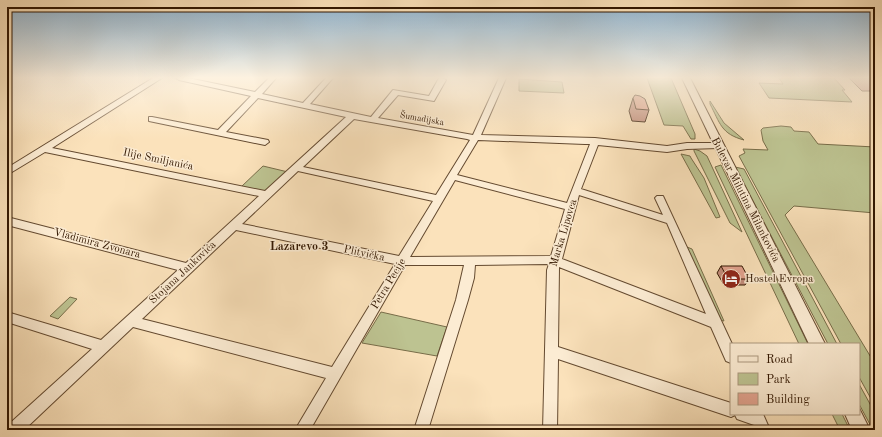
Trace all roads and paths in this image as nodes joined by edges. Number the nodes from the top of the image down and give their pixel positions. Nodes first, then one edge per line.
1 (125, 98) edge
2 (254, 98) edge
3 (271, 98) edge
4 (311, 98) edge
5 (391, 98) edge
6 (493, 98) edge
7 (696, 98) edge
8 (304, 106) junction
9 (352, 116) junction
10 (152, 118) dead end
11 (373, 120) junction
12 (221, 132) junction
13 (475, 138) junction
14 (595, 141) junction
15 (265, 142) dead end
16 (718, 145) junction
17 (44, 149) junction
18 (297, 168) junction
19 (7, 172) edge
20 (453, 177) junction
21 (577, 191) junction
22 (267, 195) junction
23 (660, 198) dead end
24 (439, 199) junction
25 (570, 207) junction
26 (7, 221) edge
27 (671, 221) junction
28 (233, 226) junction
29 (554, 260) junction
30 (402, 261) junction
31 (470, 262) junction
32 (188, 268) junction
33 (7, 317) edge
34 (131, 321) junction
35 (716, 323) junction
36 (817, 343) edge
37 (104, 347) junction
38 (551, 351) junction
39 (730, 355) edge
40 (335, 374) junction
41 (730, 410) edge
42 (744, 415) edge
43 (854, 415) edge
44 (759, 421) edge
45 (13, 430) edge
46 (302, 430) edge
47 (421, 430) edge
48 (550, 430) edge
49 (861, 430) edge

1 - 17 street
2 - 12 street
3 - 8 street, Šumadijska
4 - 8 street
5 - 11 street
6 - 13 street
7 - 16 street, Bulevar Milutina Milankovića
8 - 9 street, Šumadijska
9 - 11 street, Šumadijska
9 - 18 street, Stojana Jankovića
10 - 12 street
11 - 13 street, Šumadijska
12 - 15 street
13 - 14 street
13 - 20 street, Petra Pecije
14 - 16 street
14 - 21 street, Marka Lipovca
16 - 36 street, Bulevar Milutina Milankovića
17 - 19 street
17 - 22 street, Ilije Smiljanića
18 - 22 street, Stojana Jankovića
18 - 24 street
20 - 24 street, Petra Pecije
20 - 25 street
21 - 25 street, Marka Lipovca
21 - 27 street
22 - 28 street, Stojana Jankovića
23 - 27 street
24 - 30 street, Petra Pecije
25 - 29 street, Marka Lipovca
26 - 32 street, Vladimira Zvonara
27 - 35 street
28 - 30 street, Plitvička
28 - 32 street, Stojana Jankovića
29 - 31 street, Plitvička
29 - 35 street
29 - 38 street, Marka Lipovca
30 - 31 street, Plitvička
30 - 40 street, Petra Pecije
31 - 47 street
32 - 34 street, Stojana Jankovića
33 - 37 street
34 - 37 street, Stojana Jankovića
34 - 40 street
35 - 39 street
37 - 45 street, Stojana Jankovića
38 - 41 street
38 - 48 street, Marka Lipovca
40 - 46 street, Petra Pecije
42 - 44 street
43 - 49 street

